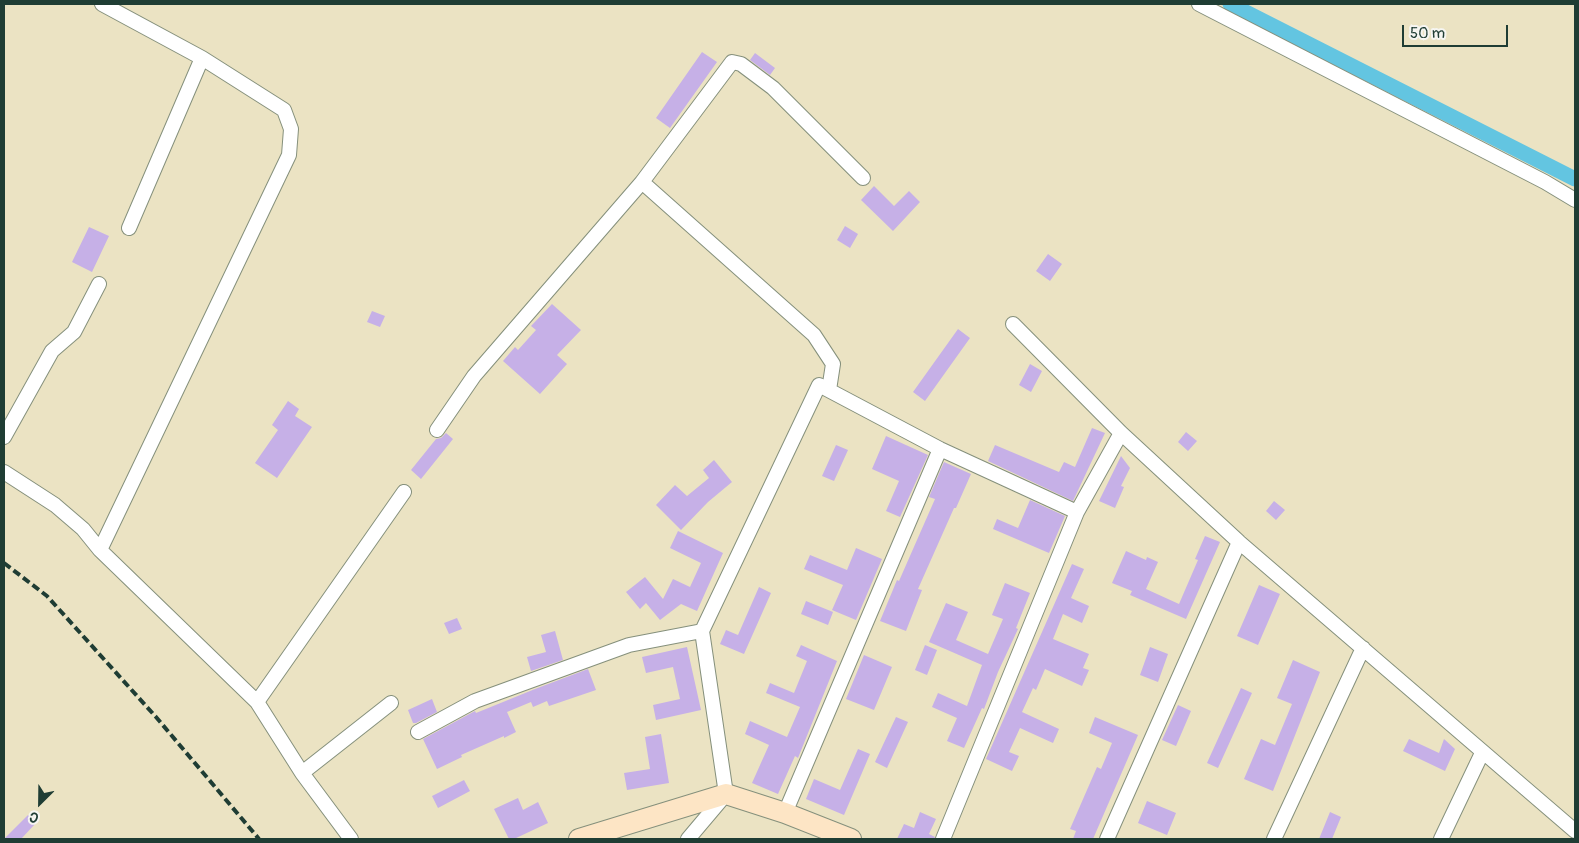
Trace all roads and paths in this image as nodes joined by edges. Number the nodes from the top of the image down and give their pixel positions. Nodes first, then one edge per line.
1 (102, 4) edge
2 (1199, 4) edge
3 (202, 58) junction
4 (863, 178) dead end
5 (642, 182) junction
6 (1575, 200) edge
7 (129, 228) dead end
8 (99, 284) dead end
9 (1013, 324) dead end
10 (829, 390) junction
11 (437, 430) dead end
12 (1122, 433) junction
13 (4, 437) edge
14 (940, 449) junction
15 (4, 472) edge
16 (404, 492) dead end
17 (1076, 512) junction
18 (1239, 542) junction
19 (100, 550) junction
20 (702, 631) junction
21 (1363, 648) junction
22 (257, 702) junction
23 (391, 703) dead end
24 (418, 732) dead end
25 (1482, 753) junction
26 (302, 773) junction
27 (726, 794) junction
28 (785, 813) junction
29 (1575, 831) edge
30 (351, 839) edge
31 (579, 839) edge
32 (688, 839) edge
33 (851, 839) edge
34 (942, 839) edge
35 (1107, 839) edge
36 (1274, 839) edge
37 (1441, 839) edge

1 - 3 street
2 - 6 street
3 - 7 street
3 - 19 street
4 - 5 street
5 - 10 street
5 - 11 street
8 - 13 street
9 - 12 street
10 - 14 street
10 - 20 street
12 - 17 street
12 - 18 street
14 - 17 street
14 - 28 street
15 - 19 street
16 - 22 street
17 - 34 street
18 - 21 street
18 - 35 street
19 - 22 street
20 - 24 street
20 - 27 street
21 - 25 street
21 - 36 street
22 - 26 street
23 - 26 street
25 - 29 street
25 - 37 street
26 - 30 street
27 - 28 street
27 - 31 street
27 - 32 street
28 - 33 street

